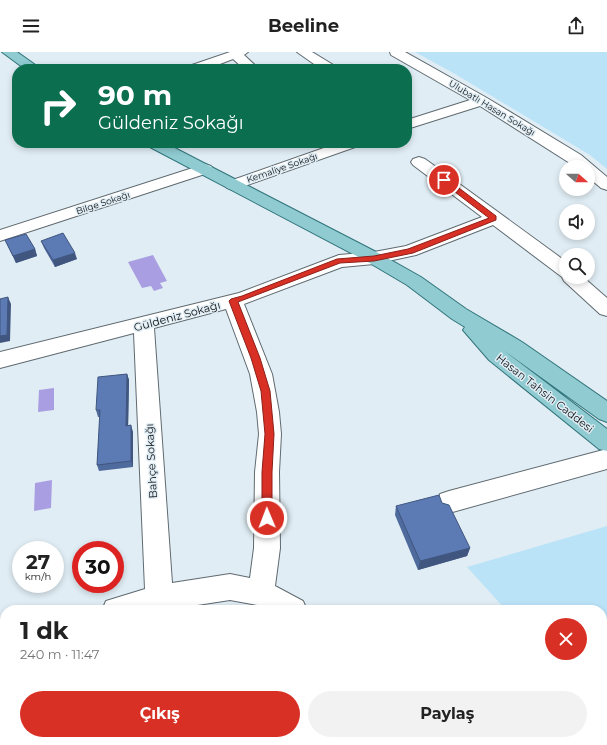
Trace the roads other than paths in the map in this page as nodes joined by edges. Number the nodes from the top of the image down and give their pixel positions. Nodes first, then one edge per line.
1 (8, 52) edge
2 (303, 52) edge
3 (396, 52) edge
4 (229, 54) edge
5 (26, 64) edge
6 (206, 64) edge
7 (244, 64) edge
8 (322, 64) edge
9 (482, 101) junction
10 (412, 123) edge
11 (163, 148) edge
12 (336, 148) edge
13 (577, 160) edge
14 (419, 162) dead end
15 (205, 170) junction
16 (595, 175) edge
17 (232, 185) junction
18 (607, 185) edge
19 (494, 218) junction
20 (0, 236) edge
21 (374, 258) junction
22 (559, 266) edge
23 (579, 284) edge
24 (233, 301) junction
25 (607, 309) edge
26 (459, 314) junction
27 (144, 325) junction
28 (0, 360) edge
29 (607, 413) edge
30 (607, 442) edge
31 (607, 459) edge
32 (449, 502) dead end
33 (261, 593) junction
34 (159, 598) junction
35 (134, 605) edge
36 (284, 605) edge

1 - 5 main road
2 - 8 street
3 - 9 street, Ulubatlı Hasan Sokağı
4 - 6 street
4 - 7 street
9 - 10 street
9 - 13 street, Ulubatlı Hasan Sokağı
11 - 15 main road
12 - 17 street, Kemaliye Sokağı
14 - 19 street
15 - 17 main road
15 - 20 street, Bilge Sokağı
16 - 18 street
17 - 21 main road
19 - 21 street, Güldeniz Sokağı
19 - 22 street
21 - 24 street, Güldeniz Sokağı
21 - 26 main road
23 - 25 street
24 - 27 street, Güldeniz Sokağı
24 - 33 street
26 - 29 main road, Hasan Tahsin Caddesi
26 - 30 main road, Hasan Tahsin Caddesi
27 - 28 street, Güldeniz Sokağı
27 - 34 street, Bahçe Sokağı
31 - 32 street
33 - 34 street
33 - 36 street
34 - 35 street

